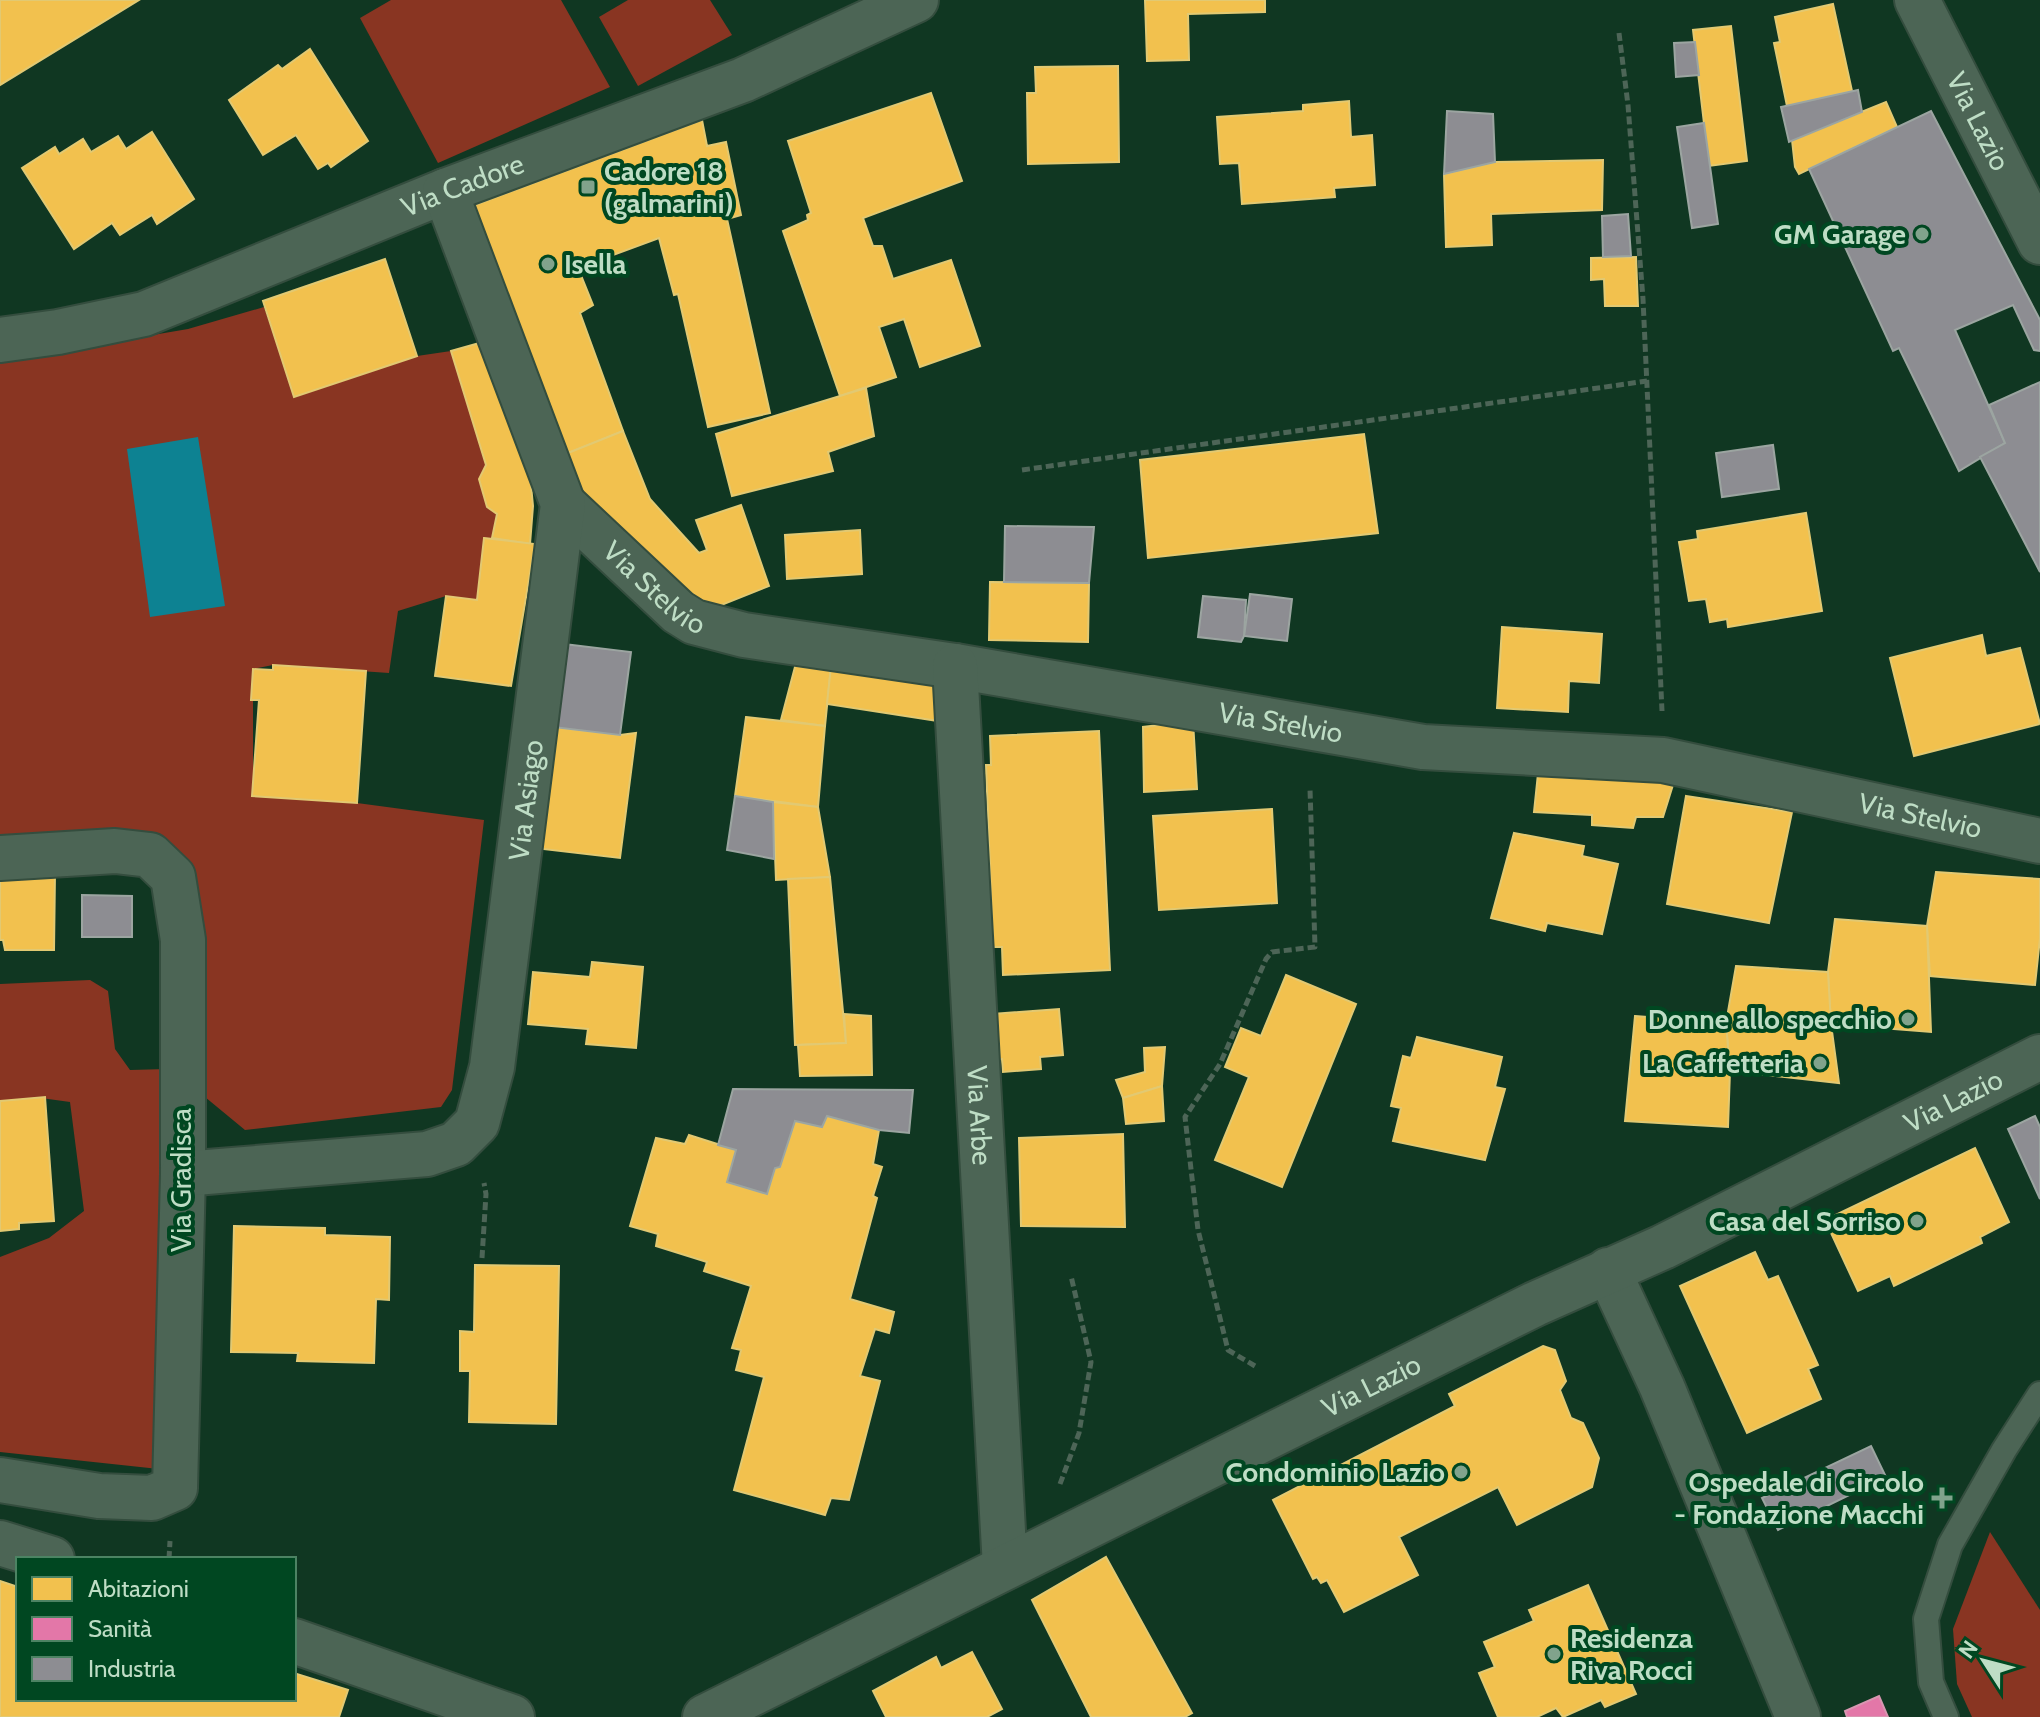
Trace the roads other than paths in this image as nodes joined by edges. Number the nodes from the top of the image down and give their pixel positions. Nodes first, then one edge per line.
1 (916, 0) edge
2 (1917, 0) edge
3 (445, 191) junction
4 (2040, 242) edge
5 (0, 340) edge
6 (563, 504) junction
7 (955, 666) junction
8 (2040, 841) edge
9 (0, 858) edge
10 (2040, 1057) edge
11 (183, 1174) junction
12 (1608, 1270) junction
13 (2040, 1394) edge
14 (0, 1480) edge
15 (0, 1543) edge
16 (46, 1557) edge
17 (1005, 1567) junction
18 (296, 1642) edge
19 (512, 1717) edge
20 (705, 1717) edge
21 (1798, 1717) edge
22 (1946, 1717) edge

1 - 3 street, Via Cadore
2 - 4 street, Via Lazio
3 - 5 street, Via Cadore
3 - 6 street, Via Asiago
6 - 7 street, Via Stelvio
6 - 11 street, Via Asiago
7 - 8 street, Via Stelvio
7 - 17 street, Via Arbe
9 - 11 street, Via Gradisca
10 - 12 street, Via Lazio
11 - 14 street, Via Gradisca
12 - 17 street, Via Lazio
12 - 21 street
13 - 22 lane
15 - 16 street
17 - 20 street, Via Lazio
18 - 19 street

